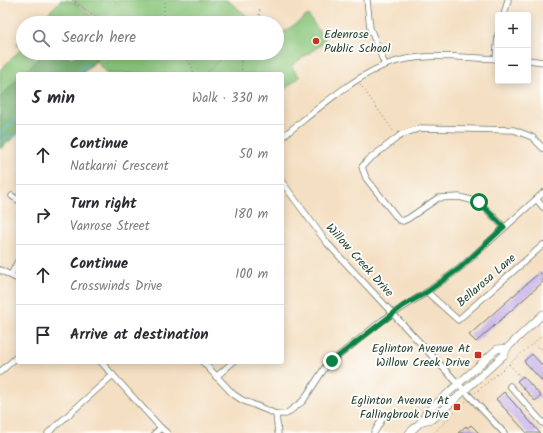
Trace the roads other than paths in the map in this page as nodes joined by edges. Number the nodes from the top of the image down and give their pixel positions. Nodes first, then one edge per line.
1 (367, 0) edge
2 (508, 0) edge
3 (505, 12) edge
4 (495, 59) edge
5 (531, 60) edge
6 (543, 62) edge
7 (385, 65) junction
8 (284, 135) edge
9 (543, 148) edge
10 (284, 185) edge
11 (543, 193) edge
12 (12, 196) dead end
13 (16, 199) edge
14 (536, 200) junction
15 (543, 207) edge
16 (504, 227) junction
17 (543, 245) edge
18 (16, 264) edge
19 (0, 270) edge
20 (10, 275) junction
21 (16, 278) edge
22 (427, 292) junction
23 (393, 313) junction
24 (543, 314) edge
25 (507, 348) junction
26 (16, 358) edge
27 (103, 364) edge
28 (205, 364) edge
29 (231, 364) edge
30 (0, 372) edge
31 (113, 375) junction
32 (216, 377) junction
33 (458, 384) junction
34 (510, 386) dead end
35 (464, 391) junction
36 (276, 414) junction
37 (384, 416) dead end
38 (422, 421) junction
39 (543, 423) edge
40 (160, 428) junction
41 (48, 433) edge
42 (155, 433) edge
43 (167, 433) edge
44 (278, 433) edge
45 (374, 433) edge
46 (409, 433) edge
47 (504, 433) edge

1 - 7 street
2 - 3 street
4 - 7 street
5 - 6 street
7 - 8 street
9 - 16 street
10 - 23 street, Willow Creek Drive
11 - 14 street
12 - 13 street
14 - 15 street
14 - 16 street
16 - 22 street
17 - 22 street, Bellarosa Lane
18 - 20 street
19 - 20 street
20 - 21 street
22 - 23 street
23 - 33 street, Willow Creek Drive
23 - 36 street
24 - 25 main road
25 - 33 main road
25 - 35 main road
26 - 30 street
27 - 31 street
28 - 32 street
29 - 32 street
31 - 40 street
31 - 41 street
32 - 36 street
33 - 35 street, Willow Creek Drive
33 - 38 main road
34 - 39 street
35 - 38 main road
35 - 47 street, Willow Creek Drive
36 - 44 street
37 - 45 street
38 - 46 main road
40 - 42 street
40 - 43 street

